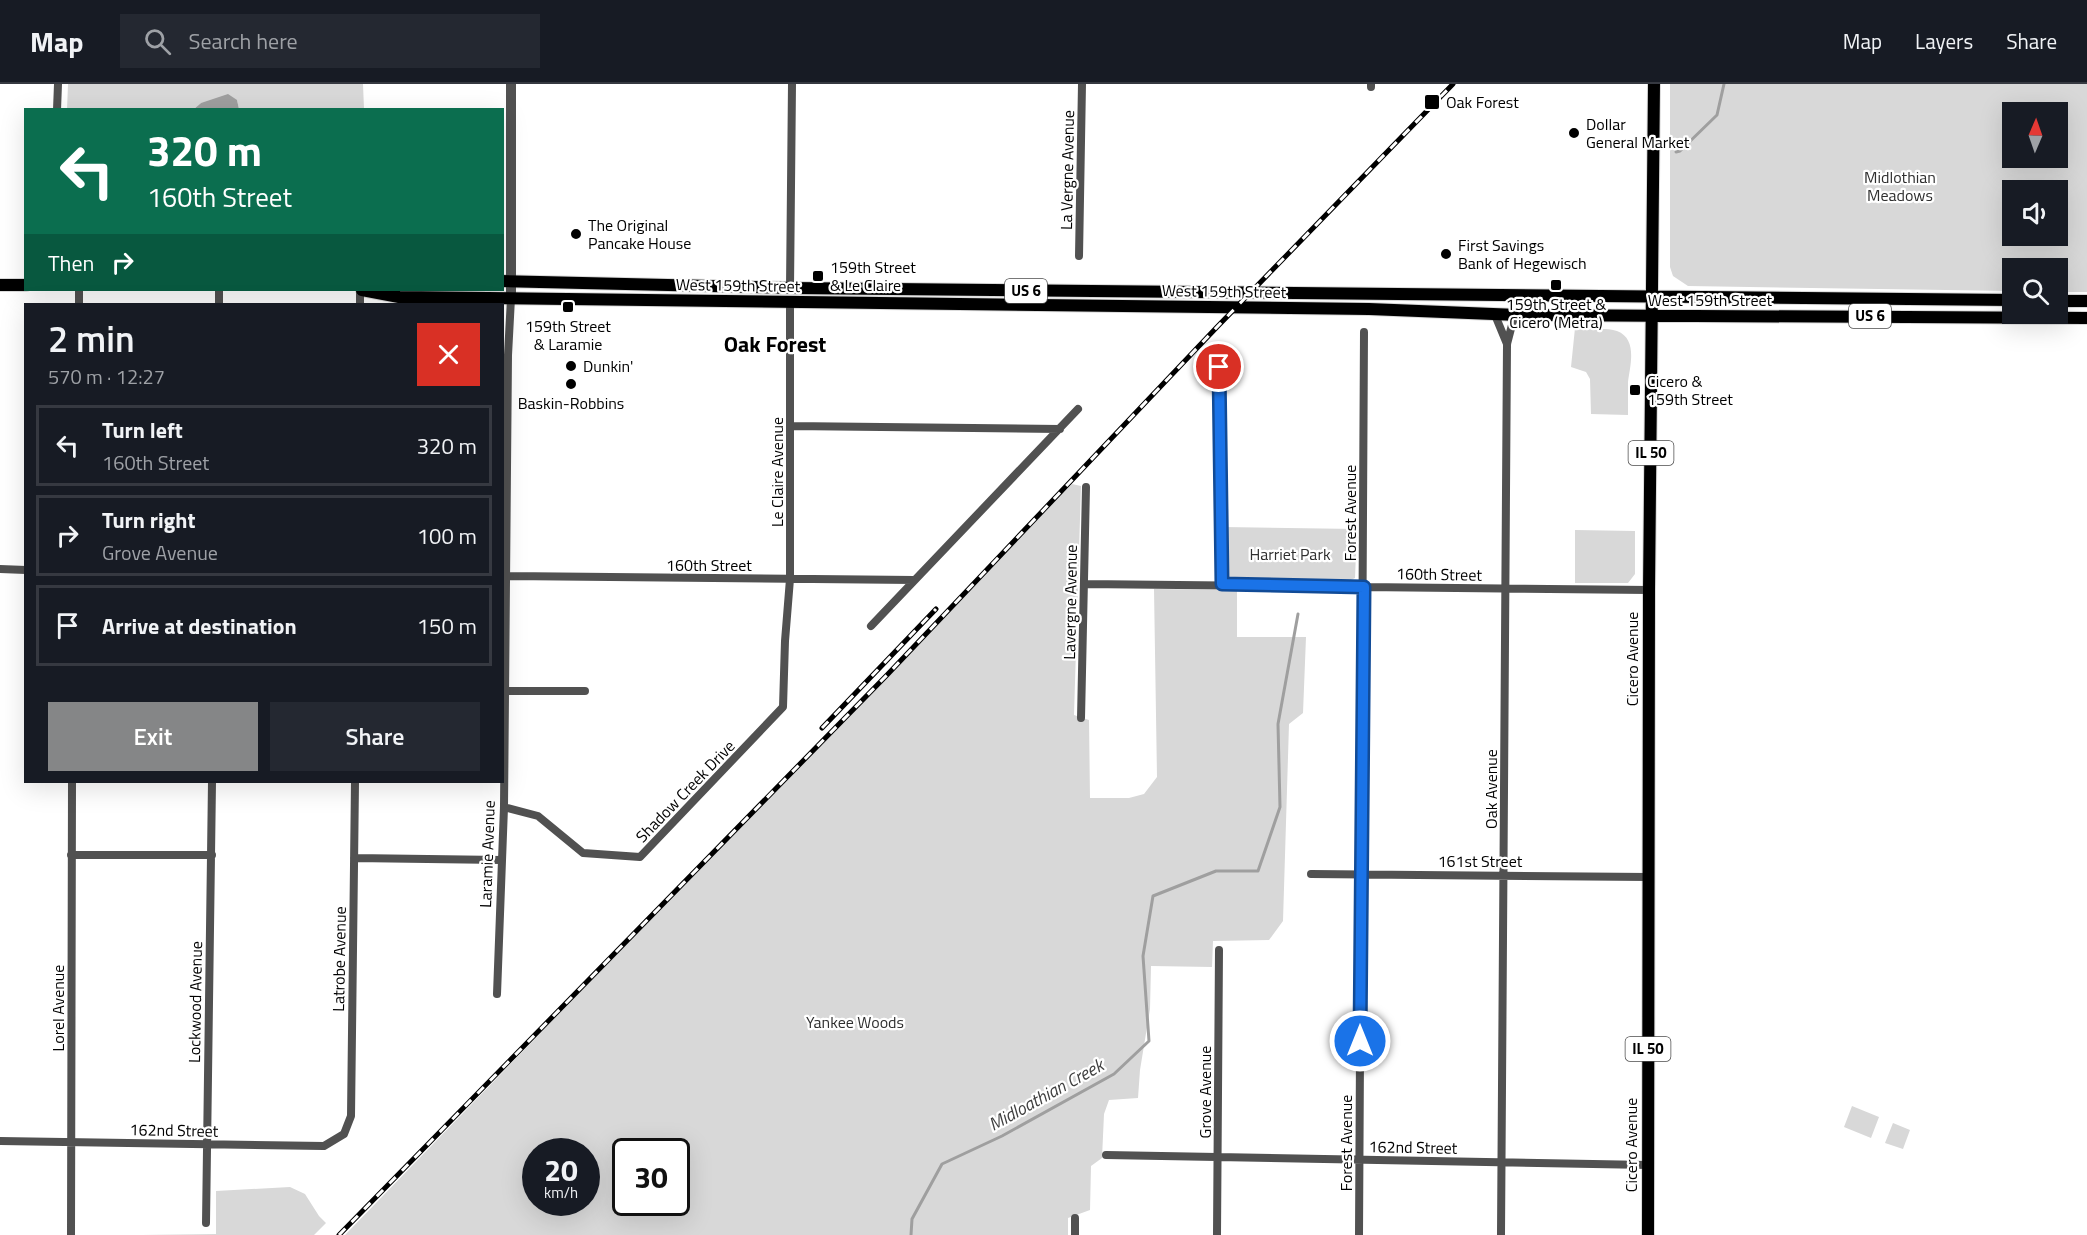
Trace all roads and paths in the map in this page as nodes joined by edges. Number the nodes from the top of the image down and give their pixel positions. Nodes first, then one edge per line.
1 (58, 84) edge
2 (511, 84) edge
3 (792, 84) edge
4 (1082, 84) edge
5 (1654, 84) edge
6 (57, 108) edge
7 (509, 215) junction
8 (504, 227) edge
9 (1079, 256) dead end
10 (507, 281) edge
11 (0, 285) edge
12 (24, 285) edge
13 (790, 288) junction
14 (366, 291) edge
15 (1653, 296) junction
16 (501, 297) edge
17 (2002, 300) edge
18 (2068, 301) edge
19 (2087, 301) edge
20 (790, 302) junction
21 (1495, 315) junction
22 (1518, 315) junction
23 (1653, 316) junction
24 (2087, 318) edge
25 (504, 322) edge
26 (1364, 332) dead end
27 (1507, 344) junction
28 (504, 348) edge
29 (508, 355) junction
30 (1219, 367) dead end
31 (1078, 409) dead end
32 (790, 426) junction
33 (1060, 429) junction
34 (1086, 487) dead end
35 (0, 569) edge
36 (24, 570) edge
37 (504, 576) edge
38 (790, 579) junction
39 (914, 580) junction
40 (1084, 584) junction
41 (1222, 584) junction
42 (1364, 587) junction
43 (1506, 589) junction
44 (1649, 590) junction
45 (871, 626) dead end
46 (785, 641) joint
47 (505, 691) junction
48 (585, 691) dead end
49 (1081, 718) dead end
50 (72, 783) edge
51 (212, 783) edge
52 (355, 783) edge
53 (504, 807) junction
54 (72, 855) junction
55 (212, 855) junction
56 (354, 858) junction
57 (501, 860) junction
58 (1311, 874) dead end
59 (1362, 874) junction
60 (1504, 875) junction
61 (1649, 877) junction
62 (1219, 950) dead end
63 (497, 994) dead end
64 (344, 1134) joint
65 (0, 1141) edge
66 (71, 1142) junction
67 (208, 1145) junction
68 (1106, 1155) dead end
69 (1218, 1157) junction
70 (1360, 1160) junction
71 (1502, 1162) junction
72 (1648, 1165) junction
73 (1075, 1218) dead end
74 (206, 1223) dead end
75 (71, 1235) edge
76 (1075, 1235) edge
77 (1217, 1235) edge
78 (1359, 1235) edge
79 (1501, 1235) edge
80 (1648, 1235) edge

1 - 6 street
2 - 7 street, Laramie Avenue
3 - 13 street
4 - 9 street, La Vergne Avenue
5 - 15 main road, Cicero Avenue / IL 50
7 - 8 street, Laramie Avenue
7 - 10 street, Laramie Avenue
10 - 13 main road, West 159th Street / US 6
11 - 12 main road
13 - 15 main road, West 159th Street / US 6
14 - 16 main road, West 159th Street / US 6
15 - 17 main road, West 159th Street / US 6
15 - 23 main road, Cicero Avenue / IL 50
16 - 20 main road, West 159th Street / US 6
18 - 19 main road
20 - 21 main road, West 159th Street / US 6
20 - 32 street, Le Claire Avenue
21 - 22 main road, West 159th Street / US 6
21 - 27 street, Oak Avenue
22 - 23 main road, West 159th Street / US 6
22 - 27 street, Oak Avenue
23 - 24 main road, West 159th Street / US 6
23 - 44 main road, Cicero Avenue / IL 50
25 - 29 street, Laramie Avenue
26 - 42 street, Forest Avenue
27 - 43 street, Oak Avenue
28 - 29 street
29 - 37 street, Laramie Avenue
30 - 41 street
31 - 33 street
32 - 33 street
32 - 38 street, Le Claire Avenue
33 - 39 street
34 - 40 street, Lavergne Avenue
35 - 36 street
37 - 38 street, 160th Street
37 - 47 street, Laramie Avenue
38 - 39 street, 160th Street
38 - 46 street, Le Claire Avenue
39 - 45 street
40 - 41 street, 160th Street
40 - 49 street, Lavergne Avenue
41 - 42 street, 160th Street
42 - 43 street, 160th Street
42 - 59 street, Forest Avenue
43 - 44 street, 160th Street
43 - 60 street, Oak Avenue
44 - 61 main road, Cicero Avenue / IL 50
46 - 53 street, Shadow Creek Drive
47 - 48 street
47 - 53 street, Laramie Avenue
50 - 54 street, Lorel Avenue
51 - 55 street, Lockwood Avenue
52 - 56 street, Latrobe Avenue
53 - 57 street, Laramie Avenue
54 - 55 street
54 - 66 street, Lorel Avenue
55 - 67 street, Lockwood Avenue
56 - 57 street
56 - 64 street, Latrobe Avenue
57 - 63 street, Laramie Avenue
58 - 59 street, 161st Street
59 - 60 street, 161st Street
59 - 70 street, Forest Avenue
60 - 61 street, 161st Street
60 - 71 street, Oak Avenue
61 - 72 main road, Cicero Avenue / IL 50
62 - 69 street, Grove Avenue
64 - 67 street, 162nd Street
65 - 66 street, 162nd Street
66 - 67 street, 162nd Street
66 - 75 street, Lorel Avenue
67 - 74 street, Lockwood Avenue
68 - 69 street, 162nd Street
69 - 70 street, 162nd Street
69 - 77 street, Grove Avenue
70 - 71 street, 162nd Street
70 - 78 street, Forest Avenue
71 - 72 street, 162nd Street
71 - 79 street, Oak Avenue
72 - 80 main road, Cicero Avenue / IL 50
73 - 76 street

